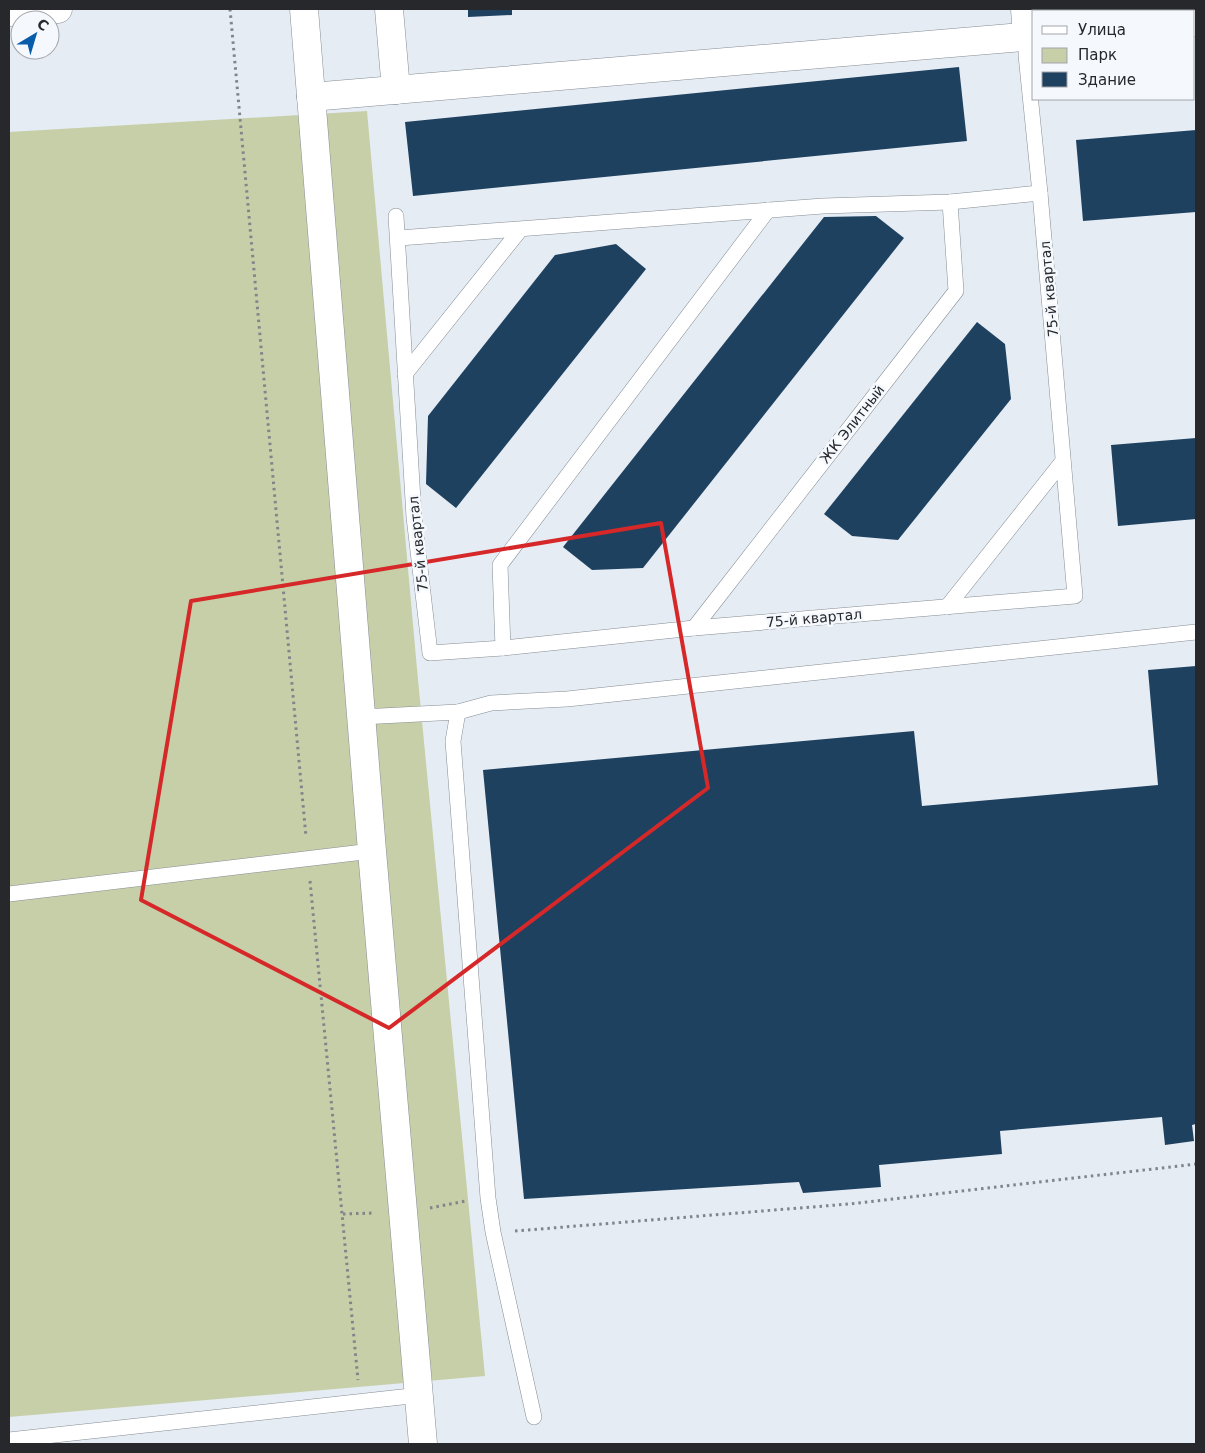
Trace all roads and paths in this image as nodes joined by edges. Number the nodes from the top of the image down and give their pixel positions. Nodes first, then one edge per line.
1 (58, 9) edge
2 (230, 9) edge
3 (304, 9) edge
4 (389, 9) edge
5 (1025, 9) edge
6 (9, 12) edge
7 (1030, 36) edge
8 (396, 90) junction
9 (311, 97) junction
10 (1040, 193) junction
11 (950, 202) junction
12 (768, 210) junction
13 (396, 216) dead end
14 (520, 230) junction
15 (398, 238) junction
16 (405, 374) junction
17 (1064, 461) junction
18 (947, 607) junction
19 (694, 628) junction
20 (1196, 632) edge
21 (503, 648) junction
22 (458, 712) junction
23 (361, 717) junction
24 (372, 851) junction
25 (308, 859) junction
26 (9, 894) edge
27 (1196, 1164) edge
28 (493, 1232) junction
29 (420, 1395) junction
30 (360, 1400) junction
31 (534, 1417) dead end
32 (9, 1440) edge
33 (423, 1444) edge

1 - 6 street
2 - 25 path
3 - 9 street
4 - 8 street
5 - 7 street
7 - 8 street
7 - 10 lane, 75-й квартал
8 - 9 street
9 - 23 street
10 - 11 lane
10 - 17 lane, 75-й квартал
11 - 12 lane
11 - 19 lane, ЖК Элитный
12 - 14 lane
12 - 21 lane
13 - 15 lane, 75-й квартал
14 - 15 lane
14 - 16 lane
15 - 16 lane, 75-й квартал
16 - 21 lane, 75-й квартал
17 - 18 lane
17 - 18 lane, 75-й квартал
18 - 19 lane, 75-й квартал
19 - 21 lane, 75-й квартал
20 - 22 lane
22 - 23 lane
22 - 28 lane
23 - 24 street
24 - 25 lane
24 - 29 street
25 - 26 lane
25 - 30 path
27 - 28 path
28 - 31 lane
29 - 30 lane
29 - 33 street
30 - 32 lane

